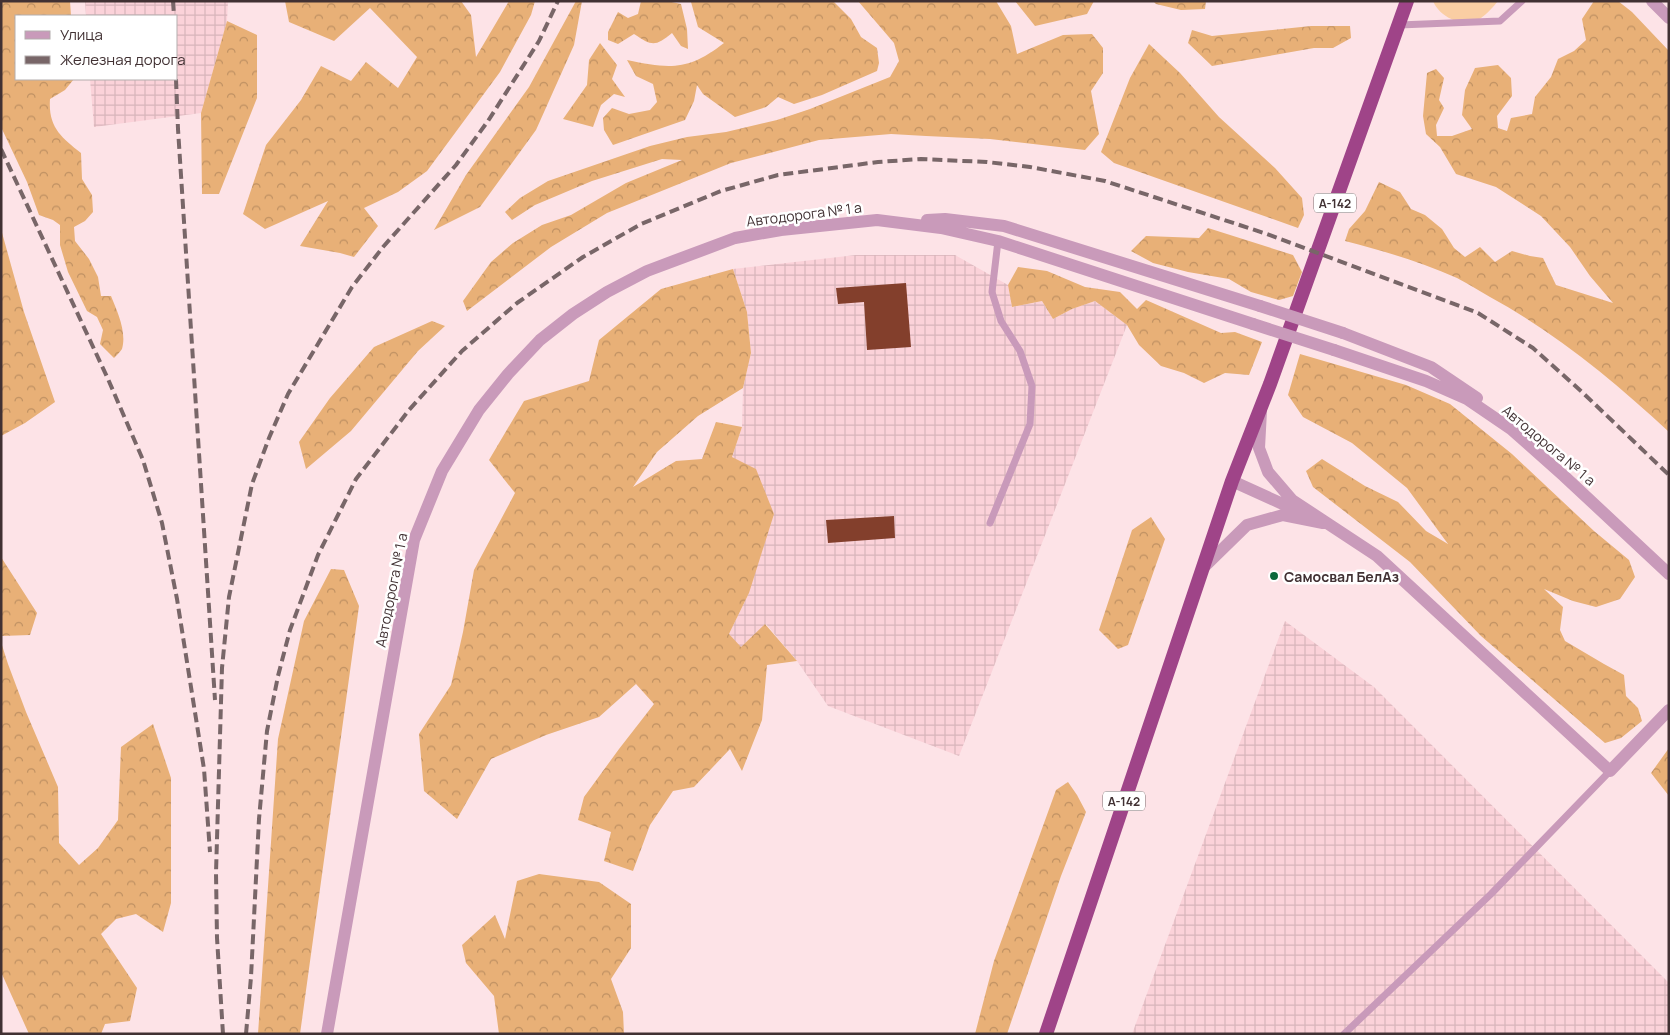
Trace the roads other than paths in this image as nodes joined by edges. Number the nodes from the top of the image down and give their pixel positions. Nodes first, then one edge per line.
1 (1407, 1) edge
2 (1522, 1) edge
3 (1652, 1) edge
4 (1669, 18) edge
5 (1399, 25) junction
6 (877, 220) junction
7 (998, 241) junction
8 (1262, 404) junction
9 (1511, 429) junction
10 (1232, 481) junction
11 (990, 523) dead end
12 (1331, 524) junction
13 (1203, 568) junction
14 (1669, 574) edge
15 (1669, 710) edge
16 (1610, 771) junction
17 (327, 1034) edge
18 (1046, 1034) edge
19 (1344, 1034) edge

1 - 5 highway, А-142
2 - 5 lane
3 - 4 street
5 - 8 highway, А-142
6 - 7 street, Автодорога № 1 а
6 - 9 street, bridge
6 - 17 street, Автодорога № 1 а
7 - 9 street, Автодорога № 1 а, bridge
7 - 11 lane
8 - 10 highway, А-142
8 - 12 street
9 - 14 street, Автодорога № 1 а
10 - 12 street
10 - 13 highway, А-142
12 - 13 street
12 - 16 street
13 - 18 highway, А-142
15 - 16 street
16 - 19 lane

